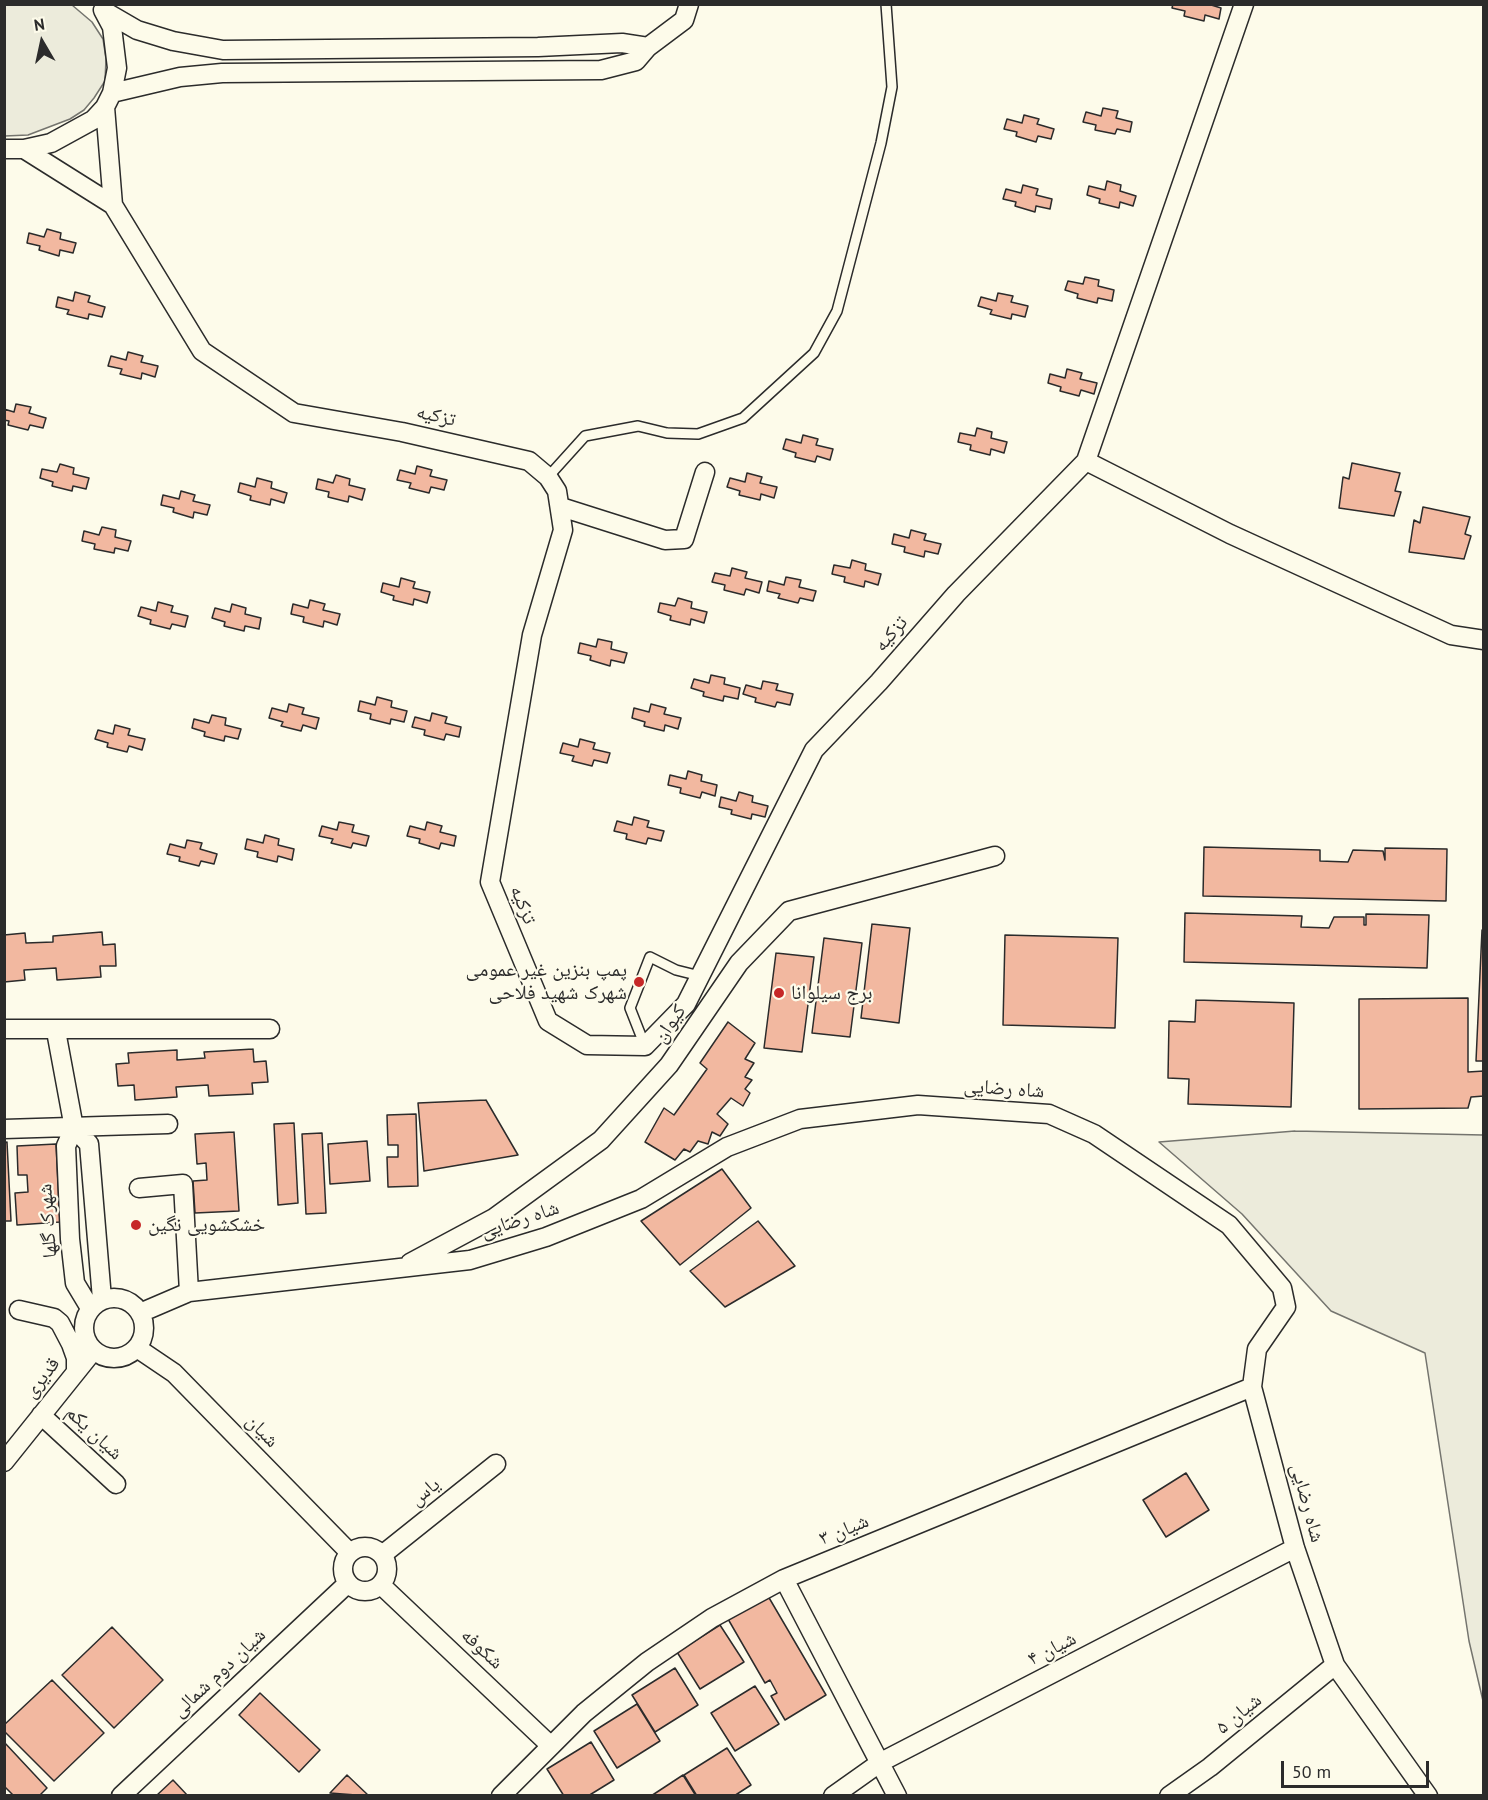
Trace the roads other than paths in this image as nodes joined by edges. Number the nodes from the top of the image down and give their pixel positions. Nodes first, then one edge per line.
1 (689, 4) edge
2 (886, 4) edge
3 (1245, 4) edge
4 (102, 8) edge
5 (648, 47) junction
6 (223, 50) junction
7 (222, 73) junction
8 (109, 100) junction
9 (4, 149) edge
10 (24, 149) junction
11 (113, 205) junction
12 (1086, 461) junction
13 (705, 472) dead end
14 (548, 477) junction
15 (561, 507) junction
16 (1484, 640) edge
17 (995, 856) dead end
18 (700, 976) junction
19 (4, 1029) edge
20 (270, 1029) dead end
21 (56, 1030) junction
22 (645, 1046) junction
23 (168, 1124) dead end
24 (74, 1128) junction
25 (4, 1129) edge
26 (139, 1188) dead end
27 (400, 1268) junction
28 (189, 1292) junction
29 (93, 1308) junction
30 (12, 1310) edge
31 (140, 1313) junction
32 (137, 1348) junction
33 (93, 1351) junction
34 (75, 1371) junction
35 (1252, 1387) junction
36 (41, 1415) junction
37 (4, 1462) edge
38 (496, 1464) dead end
39 (116, 1484) dead end
40 (1295, 1548) junction
41 (350, 1553) junction
42 (382, 1555) junction
43 (784, 1580) junction
44 (347, 1584) junction
45 (381, 1585) junction
46 (1335, 1665) junction
47 (551, 1746) junction
48 (881, 1762) junction
49 (121, 1796) edge
50 (501, 1796) edge
51 (833, 1796) edge
52 (897, 1796) edge
53 (1169, 1796) edge
54 (1428, 1796) edge

1 - 5 street
2 - 14 lane
3 - 12 street
4 - 6 street
4 - 8 street, تزکیه
5 - 6 street
5 - 7 street
6 - 7 street
7 - 8 street
8 - 10 street
8 - 11 street, تزکیه
9 - 10 street
10 - 11 street, تزکیه
11 - 14 street, تزکیه
12 - 16 street
12 - 18 street, تزکیه
13 - 15 street
14 - 15 street, تزکیه
15 - 22 street, تزکیه
17 - 27 street, کیوان
18 - 22 street, تزکیه
18 - 22 lane
19 - 21 street
20 - 21 street
21 - 24 street, شهرک گلها
23 - 24 street
24 - 25 street
24 - 29 street, شهرک گلها
24 - 29 street, شهرک گلها
26 - 28 street
27 - 28 street, شاه رضایی
27 - 35 street, شاه رضایی
28 - 31 street, شاه رضایی
29 - 30 street
29 - 31 street
29 - 33 street
30 - 34 street
31 - 32 street
32 - 33 street
32 - 41 street, شیان
33 - 34 street, قدیری
34 - 36 street, قدیری
35 - 40 street, شاه رضایی
35 - 43 street, شیان ۳
36 - 37 street, قدیری
36 - 39 street, شیان یکم
38 - 42 street, یاس
40 - 46 street, شاه رضایی
40 - 48 street, شیان ۴
41 - 42 street
41 - 44 street
42 - 45 street
43 - 47 street, شیان ۳
43 - 48 street
44 - 45 street
44 - 49 street, شیان دوم شمالی
45 - 47 street, شکوفه
46 - 53 street, شیان ۵
46 - 54 street, شاه رضایی
47 - 50 street, شیان ۳
48 - 51 street, شیان ۴
48 - 52 street

